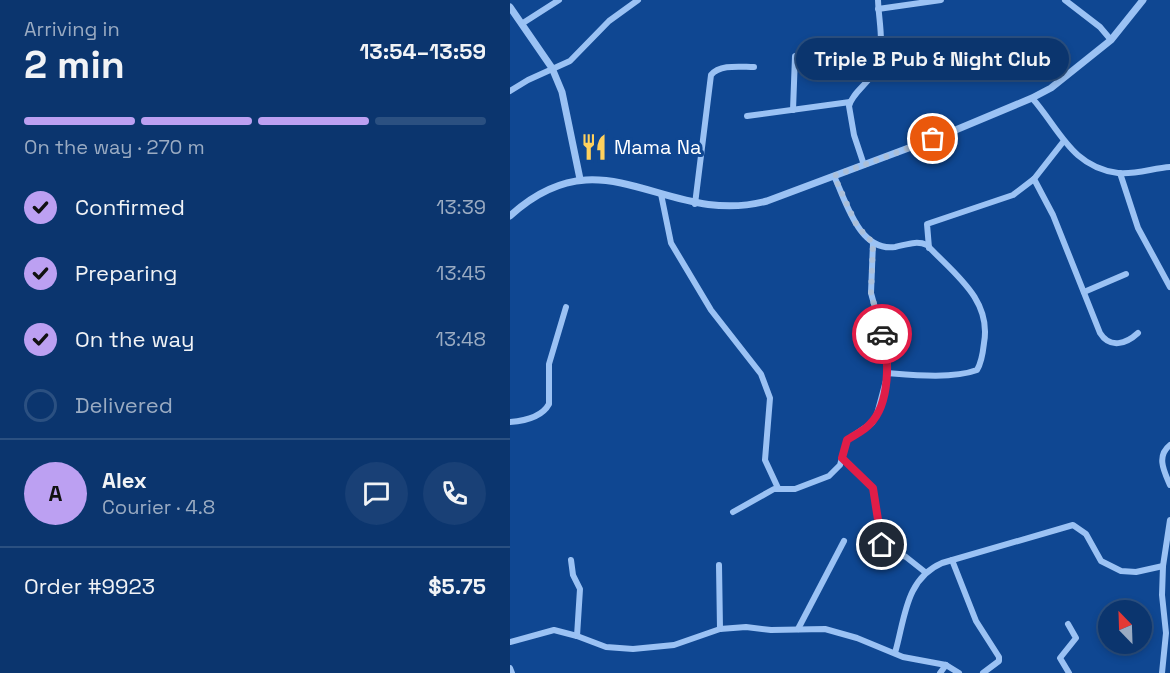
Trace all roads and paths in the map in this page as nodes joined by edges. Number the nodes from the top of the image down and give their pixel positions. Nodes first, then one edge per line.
1 (559, 0) edge
2 (638, 0) edge
3 (878, 0) edge
4 (941, 0) edge
5 (1065, 0) edge
6 (1143, 0) edge
7 (510, 7) edge
8 (879, 9) junction
9 (523, 23) junction
10 (1111, 40) junction
11 (882, 46) junction
12 (754, 66) dead end
13 (552, 68) junction
14 (510, 92) edge
15 (1032, 98) junction
16 (850, 102) junction
17 (793, 110) junction
18 (747, 116) dead end
19 (1063, 142) junction
20 (864, 165) junction
21 (1170, 167) edge
22 (1120, 173) junction
23 (834, 176) junction
24 (580, 179) junction
25 (1034, 179) junction
26 (661, 194) junction
27 (695, 204) junction
28 (510, 216) edge
29 (873, 243) junction
30 (929, 248) junction
31 (1126, 274) dead end
32 (1170, 287) edge
33 (1084, 292) junction
34 (566, 307) dead end
35 (1138, 333) dead end
36 (888, 373) junction
37 (510, 422) edge
38 (1170, 445) edge
39 (842, 458) junction
40 (1170, 485) edge
41 (778, 488) junction
42 (733, 512) dead end
43 (1170, 520) edge
44 (844, 541) dead end
45 (571, 560) dead end
46 (952, 560) junction
47 (719, 565) dead end
48 (1163, 566) junction
49 (926, 572) junction
50 (1068, 624) dead end
51 (720, 629) junction
52 (798, 629) junction
53 (577, 636) junction
54 (510, 642) edge
55 (895, 653) junction
56 (946, 665) junction
57 (510, 668) edge
58 (512, 673) edge
59 (940, 673) edge
60 (959, 673) edge
61 (983, 673) edge
62 (1069, 673) edge
63 (1162, 673) edge

1 - 9 street
2 - 13 street
3 - 8 street
4 - 8 street
5 - 10 street
6 - 10 street
7 - 9 street
8 - 11 street
9 - 13 street
10 - 15 street
11 - 16 street
11 - 17 street
12 - 27 street
13 - 14 street
13 - 24 street
15 - 19 street
15 - 20 street
16 - 17 street
16 - 20 street
17 - 18 street
19 - 22 street
19 - 25 street
20 - 23 street
21 - 22 street
22 - 32 street
23 - 27 street
23 - 29 street
24 - 26 street
24 - 28 street
25 - 30 street
25 - 33 street
26 - 27 street
26 - 41 street
29 - 30 street
29 - 36 street
30 - 36 street
31 - 33 street
33 - 35 street
34 - 37 street
36 - 39 street
38 - 40 street
39 - 41 street
39 - 49 street
41 - 42 street
43 - 48 street
44 - 52 street
45 - 53 street
46 - 48 street
46 - 49 street
46 - 61 street
47 - 51 street
48 - 63 street
49 - 55 street
50 - 62 street
51 - 52 street
51 - 53 street
52 - 55 street
53 - 54 street
55 - 56 street
56 - 59 street
56 - 60 street
57 - 58 street

